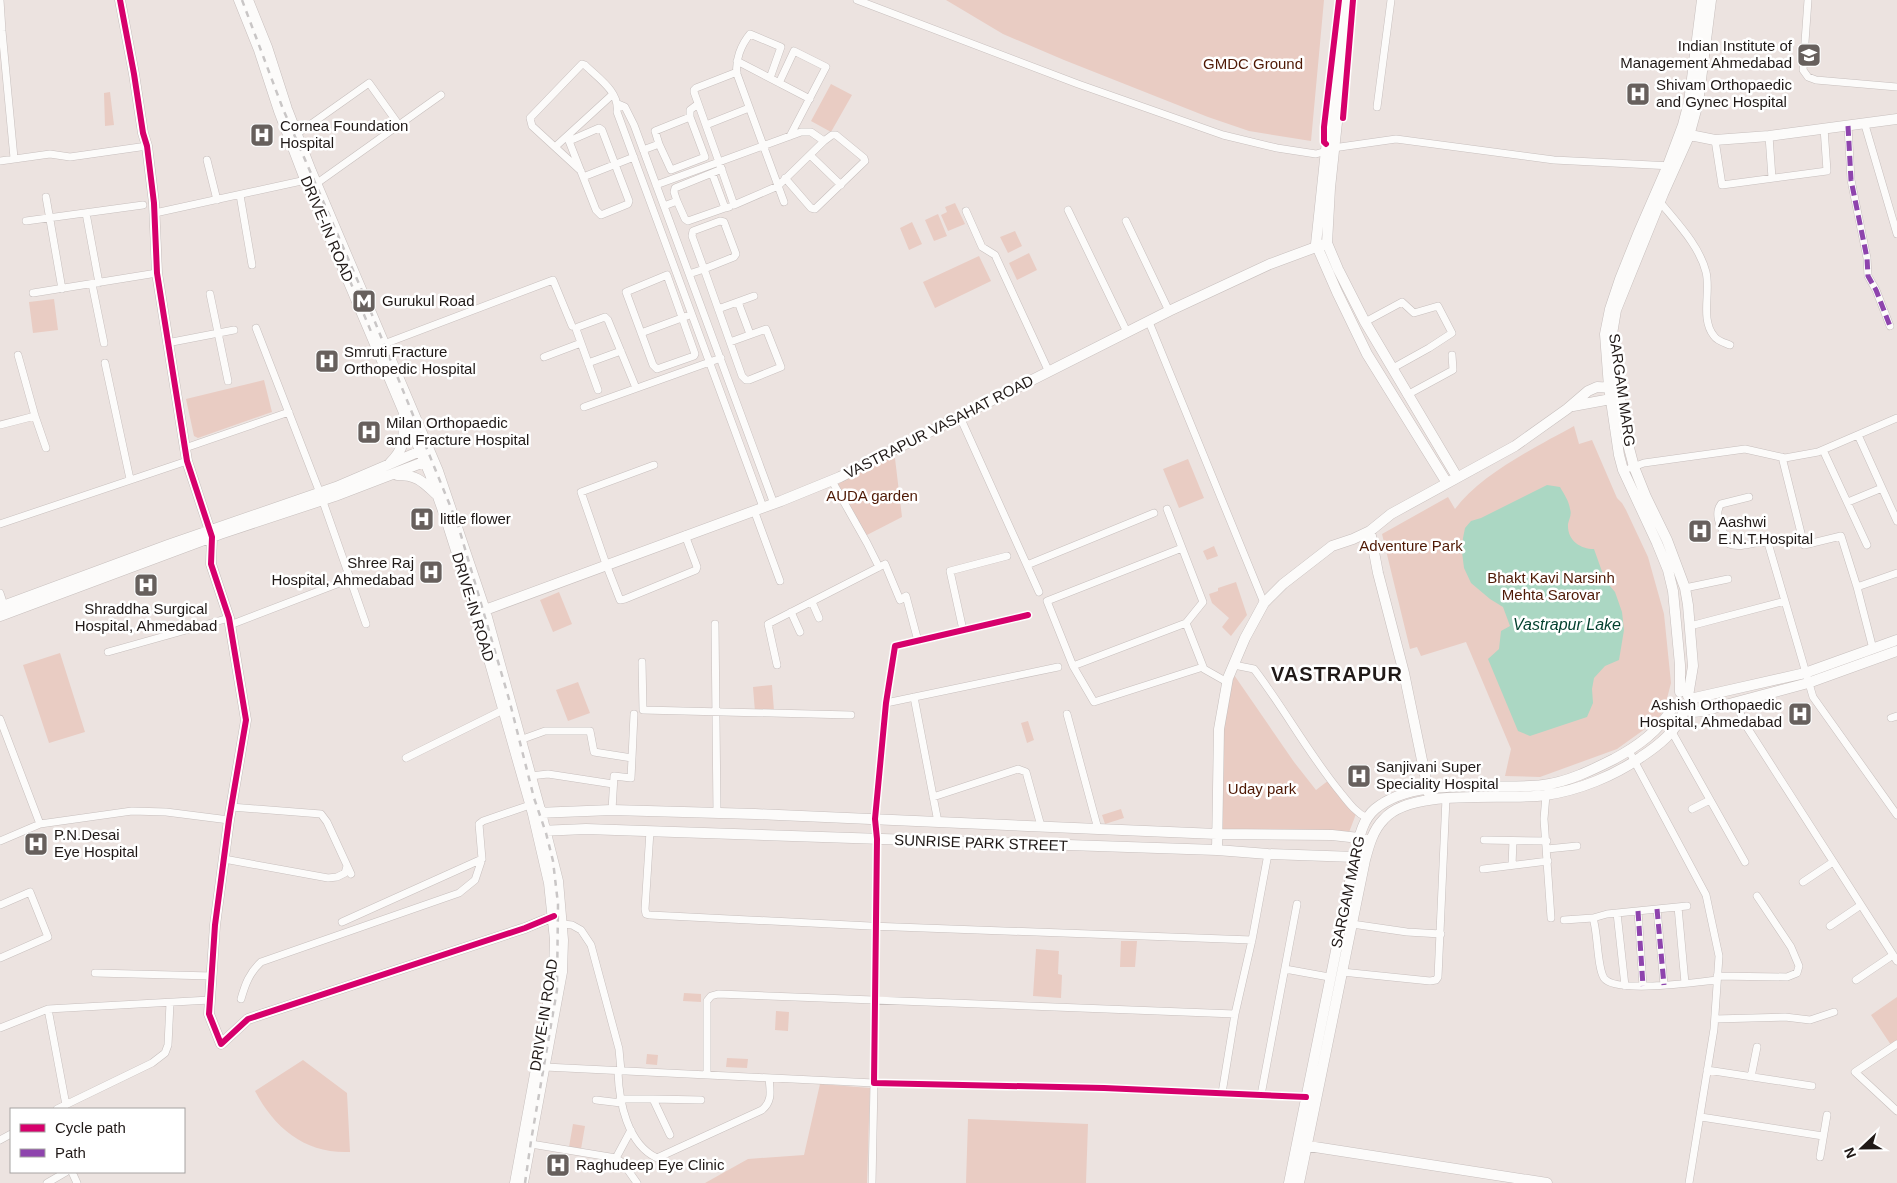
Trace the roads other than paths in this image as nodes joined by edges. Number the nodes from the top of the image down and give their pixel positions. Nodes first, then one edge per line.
1 (0, 0) edge
2 (120, 0) edge
3 (239, 0) edge
4 (248, 0) edge
5 (856, 0) edge
6 (1342, 0) edge
7 (1350, 0) edge
8 (1391, 0) edge
9 (1702, 0) edge
10 (1711, 0) edge
11 (1808, 0) edge
12 (737, 61) junction
13 (736, 72) junction
14 (770, 78) junction
15 (779, 83) junction
16 (1897, 87) edge
17 (613, 94) junction
18 (441, 95) dead end
19 (810, 99) junction
20 (618, 104) junction
21 (698, 104) junction
22 (1377, 107) dead end
23 (749, 108) junction
24 (690, 117) junction
25 (1897, 119) edge
26 (1865, 124) junction
27 (399, 125) junction
28 (706, 125) junction
29 (1848, 126) junction
30 (1824, 128) junction
31 (297, 134) junction
32 (1685, 134) junction
33 (790, 136) junction
34 (1769, 136) junction
35 (1715, 140) junction
36 (824, 141) junction
37 (659, 144) junction
38 (147, 146) junction
39 (762, 146) junction
40 (555, 148) junction
41 (643, 150) junction
42 (1330, 150) junction
43 (810, 155) junction
44 (14, 158) junction
45 (634, 158) junction
46 (207, 160) dead end
47 (0, 161) edge
48 (615, 165) junction
49 (720, 165) junction
50 (1672, 166) junction
51 (712, 173) junction
52 (582, 174) junction
53 (785, 178) junction
54 (1772, 178) junction
55 (310, 184) junction
56 (656, 185) junction
57 (841, 185) junction
58 (778, 186) junction
59 (240, 195) junction
60 (46, 197) dead end
61 (217, 200) junction
62 (677, 201) junction
63 (784, 202) dead end
64 (1660, 202) junction
65 (734, 204) junction
66 (143, 205) dead end
67 (664, 206) junction
68 (725, 208) junction
69 (1068, 210) dead end
70 (966, 211) dead end
71 (86, 213) junction
72 (155, 213) junction
73 (49, 218) junction
74 (1126, 220) dead end
75 (26, 221) dead end
76 (1897, 234) edge
77 (1327, 243) junction
78 (1317, 246) junction
79 (252, 265) dead end
80 (704, 268) junction
81 (157, 273) junction
82 (689, 274) junction
83 (679, 279) junction
84 (670, 282) junction
85 (95, 283) junction
86 (62, 288) junction
87 (33, 293) dead end
88 (210, 294) dead end
89 (754, 296) dead end
90 (738, 302) junction
91 (718, 309) junction
92 (1168, 311) junction
93 (692, 315) junction
94 (683, 318) junction
95 (1149, 322) junction
96 (1365, 322) junction
97 (572, 326) dead end
98 (1890, 326) dead end
99 (256, 328) dead end
100 (234, 330) dead end
101 (1127, 332) junction
102 (218, 333) junction
103 (640, 333) junction
104 (750, 334) junction
105 (730, 342) junction
106 (104, 343) dead end
107 (167, 343) junction
108 (384, 344) junction
109 (580, 344) junction
110 (1730, 345) dead end
111 (621, 352) junction
112 (18, 355) dead end
113 (1452, 355) dead end
114 (544, 357) dead end
115 (720, 358) junction
116 (105, 363) dead end
117 (588, 363) junction
118 (709, 363) junction
119 (1393, 368) junction
120 (1608, 371) junction
121 (1049, 372) junction
122 (228, 381) dead end
123 (1597, 387) junction
124 (636, 388) junction
125 (598, 390) dead end
126 (1614, 392) junction
127 (1407, 396) junction
128 (1593, 401) junction
129 (584, 407) dead end
130 (402, 408) junction
131 (1567, 408) junction
132 (289, 412) junction
133 (35, 416) junction
134 (960, 417) junction
135 (1614, 418) junction
136 (1897, 418) edge
137 (0, 425) edge
138 (1858, 435) junction
139 (46, 448) dead end
140 (185, 448) junction
141 (1823, 450) junction
142 (426, 455) junction
143 (1782, 457) junction
144 (187, 461) junction
145 (654, 465) dead end
146 (1634, 467) junction
147 (390, 470) junction
148 (1623, 470) junction
149 (1457, 477) junction
150 (130, 480) junction
151 (832, 481) junction
152 (1447, 483) junction
153 (1882, 488) junction
154 (321, 497) junction
155 (438, 497) junction
156 (1749, 497) dead end
157 (1848, 502) junction
158 (774, 504) junction
159 (759, 509) junction
160 (1167, 509) dead end
161 (1154, 513) dead end
162 (1897, 521) edge
163 (0, 524) edge
164 (1370, 531) junction
165 (211, 534) junction
166 (685, 535) junction
167 (1867, 545) dead end
168 (1182, 548) junction
169 (1008, 556) dead end
170 (606, 564) junction
171 (1027, 565) junction
172 (879, 567) junction
173 (1897, 573) edge
174 (1728, 579) dead end
175 (350, 580) junction
176 (780, 581) dead end
177 (1858, 587) junction
178 (1685, 588) junction
179 (1039, 592) dead end
180 (0, 593) edge
181 (1785, 601) junction
182 (812, 602) junction
183 (1264, 603) junction
184 (1688, 606) junction
185 (1675, 607) junction
186 (485, 610) junction
187 (3, 611) edge
188 (791, 612) junction
189 (1028, 615) dead end
190 (819, 618) dead end
191 (229, 621) junction
192 (1186, 623) junction
193 (366, 624) dead end
194 (715, 624) dead end
195 (1690, 626) junction
196 (963, 630) junction
197 (800, 632) dead end
198 (1897, 640) edge
199 (918, 641) junction
200 (1874, 649) junction
201 (1897, 651) edge
202 (108, 652) dead end
203 (642, 662) dead end
204 (777, 665) dead end
205 (1234, 665) junction
206 (1073, 666) junction
207 (1058, 667) dead end
208 (1203, 667) junction
209 (1805, 673) junction
210 (1227, 682) junction
211 (1808, 683) junction
212 (1686, 696) junction
213 (914, 697) junction
214 (886, 703) junction
215 (1737, 703) junction
216 (1673, 707) junction
217 (503, 710) junction
218 (1686, 710) junction
219 (716, 712) junction
220 (634, 714) dead end
221 (1067, 714) dead end
222 (851, 715) dead end
223 (0, 719) edge
224 (1672, 732) junction
225 (520, 740) junction
226 (1629, 752) junction
227 (406, 758) dead end
228 (632, 758) junction
229 (1634, 762) junction
230 (530, 776) junction
231 (613, 784) junction
232 (1428, 788) junction
233 (1546, 795) junction
234 (933, 797) junction
235 (1446, 798) junction
236 (1430, 799) junction
237 (1710, 800) junction
238 (231, 808) junction
239 (1692, 809) dead end
240 (612, 810) junction
241 (535, 811) junction
242 (1896, 811) edge
243 (717, 813) junction
244 (1367, 818) junction
245 (876, 819) junction
246 (229, 820) junction
247 (938, 822) junction
248 (40, 824) junction
249 (1041, 826) junction
250 (1098, 829) junction
251 (541, 831) junction
252 (650, 831) junction
253 (1217, 834) junction
254 (1359, 838) junction
255 (877, 839) junction
256 (1484, 840) dead end
257 (1547, 840) junction
258 (0, 841) edge
259 (1370, 841) junction
260 (1513, 841) junction
261 (1576, 846) dead end
262 (1547, 849) junction
263 (1217, 850) junction
264 (1268, 854) junction
265 (1360, 858) junction
266 (482, 859) junction
267 (224, 860) junction
268 (1548, 861) junction
269 (1745, 862) dead end
270 (1833, 862) junction
271 (1512, 865) junction
272 (348, 866) junction
273 (1483, 869) dead end
274 (351, 874) dead end
275 (1803, 882) dead end
276 (1757, 896) dead end
277 (1298, 904) dead end
278 (0, 905) edge
279 (1861, 905) junction
280 (1687, 906) dead end
281 (1678, 907) junction
282 (1657, 909) junction
283 (1638, 911) junction
284 (1616, 913) junction
285 (554, 916) junction
286 (1551, 918) dead end
287 (1594, 918) junction
288 (1564, 920) dead end
289 (342, 922) dead end
290 (563, 924) junction
291 (1352, 924) junction
292 (876, 926) junction
293 (1830, 926) dead end
294 (1441, 934) junction
295 (1252, 940) junction
296 (0, 958) edge
297 (1895, 958) edge
298 (1285, 969) junction
299 (1342, 972) junction
300 (95, 973) dead end
301 (212, 976) junction
302 (1330, 977) junction
303 (1717, 978) junction
304 (1856, 980) dead end
305 (1685, 983) junction
306 (1664, 985) junction
307 (1625, 986) junction
308 (1644, 986) junction
309 (241, 999) dead end
310 (210, 1000) junction
311 (875, 1000) junction
312 (170, 1003) junction
313 (48, 1010) junction
314 (1834, 1012) dead end
315 (1235, 1014) junction
316 (1715, 1019) junction
317 (0, 1028) edge
318 (1897, 1044) edge
319 (1757, 1047) dead end
320 (545, 1068) junction
321 (1707, 1070) junction
322 (619, 1072) junction
323 (707, 1075) junction
324 (1751, 1077) junction
325 (769, 1078) junction
326 (874, 1083) junction
327 (1812, 1086) dead end
328 (1222, 1093) junction
329 (1261, 1095) junction
330 (1306, 1097) junction
331 (653, 1099) junction
332 (596, 1100) dead end
333 (701, 1100) dead end
334 (621, 1101) junction
335 (66, 1104) junction
336 (59, 1108) edge
337 (1897, 1111) edge
338 (1827, 1115) dead end
339 (1701, 1117) junction
340 (631, 1130) junction
341 (670, 1135) dead end
342 (1823, 1136) junction
343 (531, 1144) junction
344 (1296, 1144) junction
345 (1307, 1146) junction
346 (616, 1158) junction
347 (1820, 1158) dead end
348 (64, 1173) edge
349 (47, 1183) edge
350 (514, 1183) edge
351 (523, 1183) edge
352 (637, 1183) edge
353 (872, 1183) edge
354 (1289, 1183) edge
355 (1299, 1183) edge
356 (1547, 1183) edge
357 (1689, 1183) edge

1 - 44 street
2 - 38 main road
3 - 55 main road, DRIVE-IN ROAD
4 - 31 main road, DRIVE-IN ROAD
5 - 42 street
6 - 42 main road
7 - 42 main road
8 - 22 street
9 - 32 main road, SARGAM MARG
10 - 32 main road, SARGAM MARG
11 - 16 street
12 - 13 street
12 - 14 street
12 - 14 street
13 - 21 street
13 - 23 street
14 - 15 street
15 - 19 street
15 - 19 street
17 - 20 street
17 - 40 street
17 - 40 street
18 - 27 street
19 - 33 street
20 - 41 street
20 - 45 street
21 - 24 street
21 - 28 street
23 - 28 street
23 - 39 street
24 - 37 street
24 - 37 street
25 - 26 main road
26 - 29 main road
26 - 76 street
27 - 31 street
27 - 55 street
28 - 49 street
29 - 30 main road
29 - 98 street
30 - 34 main road
30 - 54 street
31 - 55 main road, DRIVE-IN ROAD
32 - 35 main road
32 - 50 main road, SARGAM MARG
33 - 36 street
33 - 39 street
34 - 35 main road
34 - 54 street
35 - 54 street
36 - 43 street
36 - 57 street
37 - 41 street
38 - 44 street
38 - 72 main road
39 - 49 street
39 - 58 street
40 - 52 street
41 - 56 street
42 - 50 street
42 - 77 main road
42 - 78 main road
43 - 53 street
43 - 57 street
44 - 47 street
45 - 48 street
45 - 83 street
46 - 61 street
48 - 52 street
48 - 52 street
48 - 52 street
49 - 51 street
49 - 56 street
49 - 65 street
50 - 64 main road, SARGAM MARG
50 - 120 main road, SARGAM MARG
51 - 62 street
51 - 68 street
53 - 57 street
53 - 58 street
55 - 59 street
55 - 108 main road, DRIVE-IN ROAD
55 - 130 main road, DRIVE-IN ROAD
56 - 67 street
58 - 63 street
58 - 65 street
59 - 61 street
59 - 79 street
60 - 73 street
61 - 72 street
62 - 67 street
62 - 68 street
64 - 110 street
64 - 126 main road, SARGAM MARG
65 - 68 street
66 - 71 street
67 - 82 street
69 - 101 street
70 - 121 street
71 - 73 street
71 - 85 street
72 - 81 main road
73 - 75 street
73 - 86 street
74 - 92 street
77 - 78 main road, VASTRAPUR VASAHAT ROAD
77 - 96 main road
78 - 92 main road, VASTRAPUR VASAHAT ROAD
78 - 152 main road
80 - 80 street
80 - 82 street
80 - 91 street
81 - 85 street
81 - 107 main road
82 - 115 street
83 - 84 street
83 - 93 street
84 - 94 street
84 - 103 street
85 - 86 street
85 - 106 street
86 - 87 street
88 - 102 street
89 - 90 street
90 - 91 street
90 - 104 street
91 - 105 street
92 - 95 main road, VASTRAPUR VASAHAT ROAD
93 - 94 street
93 - 118 street
94 - 103 street
94 - 103 street
95 - 101 main road, VASTRAPUR VASAHAT ROAD
95 - 183 street
96 - 119 main road
96 - 119 street
97 - 108 street
99 - 132 street
100 - 102 street
101 - 121 main road, VASTRAPUR VASAHAT ROAD
102 - 107 street
102 - 122 street
104 - 105 street
104 - 105 street
107 - 140 main road
108 - 142 main road, DRIVE-IN ROAD
109 - 111 street
109 - 114 street
109 - 117 street
111 - 117 street
111 - 124 street
112 - 133 street
113 - 127 street
115 - 118 street
115 - 158 street
116 - 150 street
117 - 125 street
118 - 124 street
118 - 159 street
119 - 127 main road
120 - 123 main road
120 - 126 main road, SARGAM MARG
121 - 134 main road, VASTRAPUR VASAHAT ROAD
123 - 126 main road
123 - 131 main road
124 - 129 street
126 - 128 main road
126 - 135 main road, SARGAM MARG
126 - 146 main road, SARGAM MARG
127 - 149 main road
128 - 131 main road
128 - 135 main road
130 - 142 main road, DRIVE-IN ROAD
130 - 147 main road
131 - 149 main road
132 - 140 street
132 - 154 street
133 - 137 street
133 - 139 street
134 - 151 main road, VASTRAPUR VASAHAT ROAD
134 - 171 street
135 - 148 main road, SARGAM MARG
136 - 138 street
138 - 141 street
138 - 153 street
140 - 144 main road
141 - 143 street
141 - 157 street
142 - 147 main road
142 - 155 main road, DRIVE-IN ROAD
142 - 186 main road, DRIVE-IN ROAD
143 - 146 street
143 - 177 street
144 - 150 street
144 - 165 main road
145 - 170 street
146 - 148 street
146 - 178 main road, SARGAM MARG
147 - 154 main road
147 - 155 main road
148 - 185 main road, SARGAM MARG
149 - 152 main road
150 - 163 street
151 - 158 main road, VASTRAPUR VASAHAT ROAD
151 - 172 street
152 - 164 main road
153 - 157 street
153 - 162 street
154 - 165 main road
154 - 175 street
155 - 217 main road, DRIVE-IN ROAD
156 - 181 street
157 - 167 street
158 - 159 main road, VASTRAPUR VASAHAT ROAD
159 - 166 main road, VASTRAPUR VASAHAT ROAD
159 - 176 street
160 - 168 street
161 - 171 street
164 - 183 main road
164 - 232 main road
165 - 187 main road
165 - 191 main road
166 - 170 main road, VASTRAPUR VASAHAT ROAD
166 - 170 street
168 - 192 street
168 - 206 street
169 - 196 street
170 - 186 main road, VASTRAPUR VASAHAT ROAD
171 - 179 street
172 - 182 street
172 - 199 street
173 - 177 street
174 - 178 street
175 - 191 street
175 - 193 street
177 - 200 street
178 - 184 main road, SARGAM MARG
180 - 187 street
181 - 195 street
181 - 209 street
182 - 188 street
182 - 190 street
183 - 205 main road
184 - 185 main road
184 - 195 main road, SARGAM MARG
185 - 212 main road, SARGAM MARG
186 - 225 main road, DRIVE-IN ROAD
188 - 197 street
188 - 204 street
189 - 196 street
191 - 202 street
191 - 238 main road
192 - 206 street
192 - 208 street
194 - 219 street
195 - 212 main road, SARGAM MARG
196 - 199 street
198 - 200 main road
199 - 214 street
200 - 209 main road
201 - 211 main road
203 - 219 street
205 - 210 main road
205 - 244 street
206 - 208 street
207 - 213 street
208 - 210 street
209 - 211 street
209 - 212 main road
210 - 253 main road
211 - 215 main road
211 - 242 street
212 - 216 main road
212 - 218 main road
213 - 214 street
213 - 234 street
214 - 245 street
215 - 218 main road
215 - 270 street
216 - 218 main road
216 - 226 main road, SARGAM MARG
217 - 227 street
217 - 241 main road, DRIVE-IN ROAD
218 - 224 main road, SARGAM MARG
219 - 222 street
219 - 243 street
220 - 228 street
221 - 250 street
223 - 248 street
224 - 229 main road, SARGAM MARG
224 - 237 street
225 - 228 street
225 - 230 main road, DRIVE-IN ROAD
226 - 229 street
226 - 232 main road, SARGAM MARG
228 - 231 street
229 - 233 main road, SARGAM MARG
229 - 303 street
230 - 231 street
230 - 241 main road, DRIVE-IN ROAD
231 - 240 street
232 - 236 main road
232 - 244 main road, SARGAM MARG
233 - 235 main road, SARGAM MARG
233 - 257 street
234 - 247 street
234 - 249 street
235 - 236 main road, SARGAM MARG
235 - 294 street
236 - 259 main road, SARGAM MARG
237 - 239 street
237 - 269 street
238 - 246 main road
238 - 272 street
240 - 241 main road
240 - 243 main road
241 - 251 main road, DRIVE-IN ROAD
241 - 266 street
243 - 245 main road
244 - 254 main road, SARGAM MARG
245 - 247 main road
245 - 255 street
246 - 248 street
246 - 267 main road
247 - 249 main road
248 - 258 street
249 - 250 main road
250 - 253 main road
251 - 252 main road, SUNRISE PARK STREET
251 - 285 main road, DRIVE-IN ROAD
251 - 290 main road, DRIVE-IN ROAD
252 - 255 main road, SUNRISE PARK STREET
252 - 292 street
253 - 254 main road
253 - 263 main road
254 - 259 main road
254 - 265 main road, SARGAM MARG
255 - 263 main road, SUNRISE PARK STREET
255 - 292 street
256 - 260 street
257 - 260 street
257 - 262 street
259 - 265 main road, SARGAM MARG
260 - 271 street
261 - 262 street
262 - 268 street
263 - 264 main road, SUNRISE PARK STREET
264 - 265 main road, SUNRISE PARK STREET
264 - 295 street
265 - 291 main road, SARGAM MARG
265 - 302 main road, SARGAM MARG
266 - 289 street
266 - 309 street
267 - 272 street
267 - 301 main road
268 - 271 street
268 - 286 street
270 - 275 street
270 - 279 street
271 - 273 street
272 - 274 street
276 - 303 street
277 - 298 street
278 - 296 street
279 - 293 street
279 - 297 street
280 - 281 street
281 - 282 street
281 - 305 street
282 - 283 street
282 - 306 street
283 - 284 street
283 - 308 street
284 - 287 street
284 - 307 street
285 - 310 main road
285 - 350 main road, DRIVE-IN ROAD
287 - 288 street
287 - 307 street
290 - 320 main road, DRIVE-IN ROAD
290 - 322 street
291 - 294 street
291 - 299 main road, SARGAM MARG
292 - 295 street
292 - 311 street
294 - 299 street
295 - 315 street
297 - 304 street
298 - 302 street
298 - 329 street
299 - 345 main road, SARGAM MARG
300 - 301 street
301 - 310 main road
302 - 330 main road, SARGAM MARG
303 - 305 street
303 - 316 street
305 - 306 street
306 - 308 street
307 - 308 street
310 - 312 street
311 - 315 street
311 - 323 street
311 - 326 street
312 - 313 street
312 - 335 street
313 - 317 street
313 - 335 street
314 - 316 street
315 - 328 street
316 - 321 street
318 - 337 street
319 - 324 street
320 - 322 street
320 - 343 main road, DRIVE-IN ROAD
321 - 324 street
321 - 339 street
322 - 323 street
322 - 334 street
323 - 325 street
324 - 327 street
325 - 326 street
325 - 340 street
326 - 328 street
326 - 353 street
328 - 329 street
329 - 330 street
330 - 344 main road, SARGAM MARG
331 - 333 street
331 - 334 street
331 - 341 street
332 - 334 street
334 - 340 street
335 - 336 street
338 - 342 street
339 - 342 street
339 - 357 street
340 - 346 street
342 - 347 street
343 - 346 street
343 - 351 main road, DRIVE-IN ROAD
344 - 345 main road
344 - 354 main road, SARGAM MARG
345 - 355 main road, SARGAM MARG
345 - 356 main road
346 - 352 street
348 - 349 street

